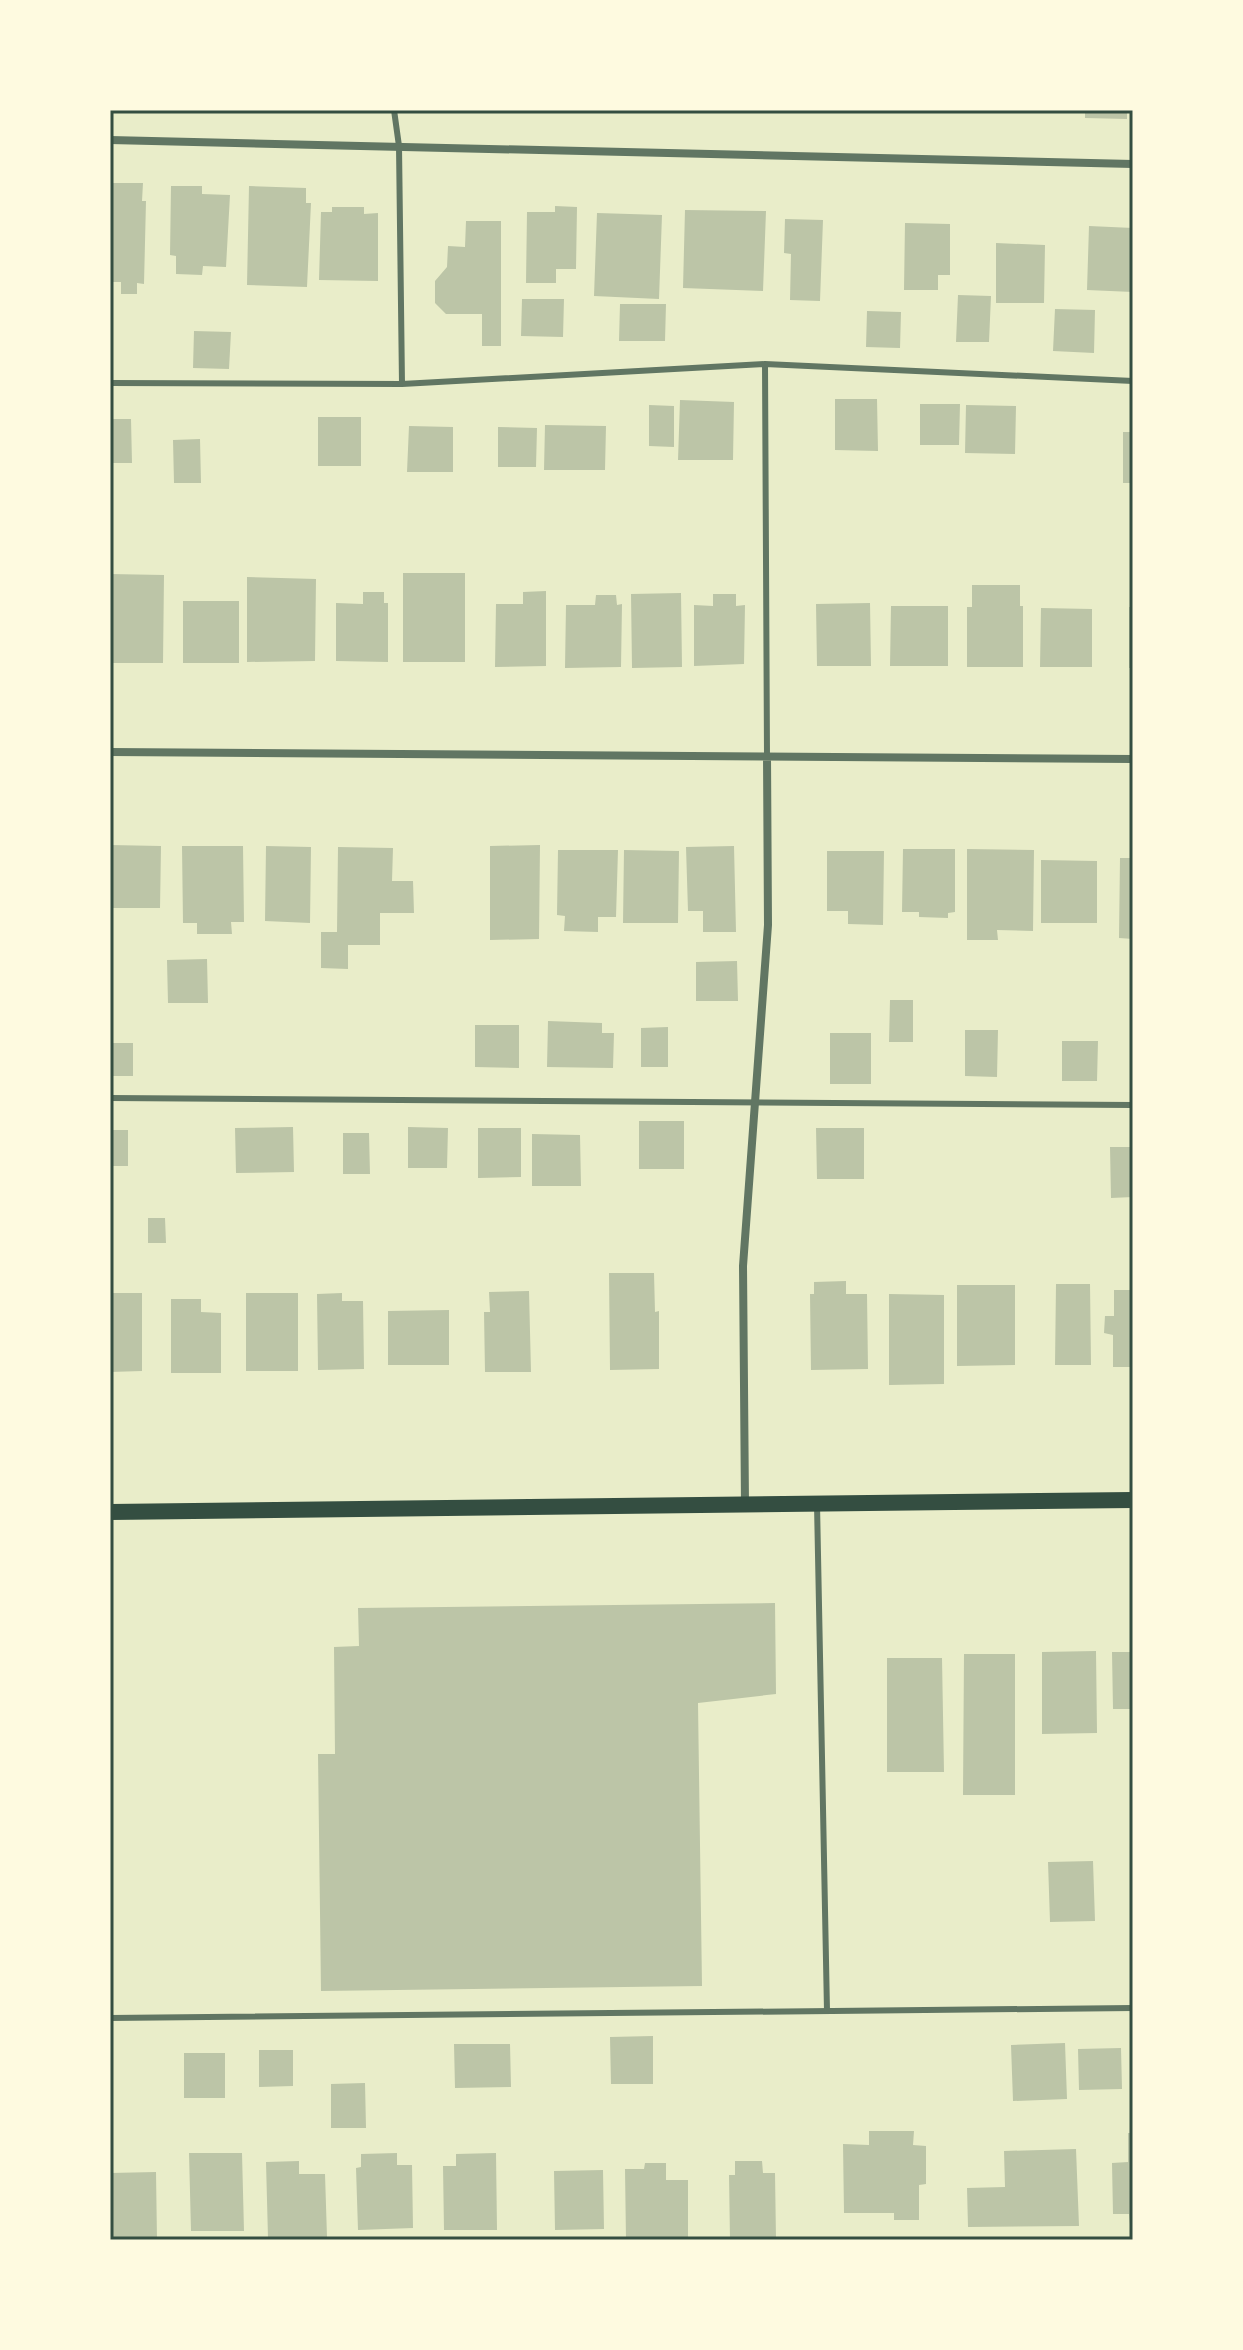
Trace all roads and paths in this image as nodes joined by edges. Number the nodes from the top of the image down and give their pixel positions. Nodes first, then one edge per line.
1 (394, 110) edge
2 (110, 140) edge
3 (399, 146) junction
4 (1133, 164) edge
5 (765, 364) junction
6 (1133, 381) edge
7 (110, 383) edge
8 (402, 384) junction
9 (110, 752) edge
10 (767, 756) junction
11 (1133, 759) edge
12 (110, 1098) edge
13 (756, 1102) junction
14 (1133, 1105) edge
15 (1133, 1500) edge
16 (745, 1504) junction
17 (817, 1504) junction
18 (110, 1512) edge
19 (1133, 2008) edge
20 (827, 2011) junction
21 (110, 2018) edge

1 - 3 lane
2 - 3 street
3 - 4 street
3 - 8 lane
5 - 6 lane
5 - 8 lane
5 - 10 lane
7 - 8 lane
9 - 10 street
10 - 11 street
10 - 13 street
12 - 13 lane
13 - 14 lane
13 - 16 street
15 - 17 main road
16 - 17 main road
16 - 18 main road
17 - 20 lane
19 - 20 lane
20 - 21 lane

